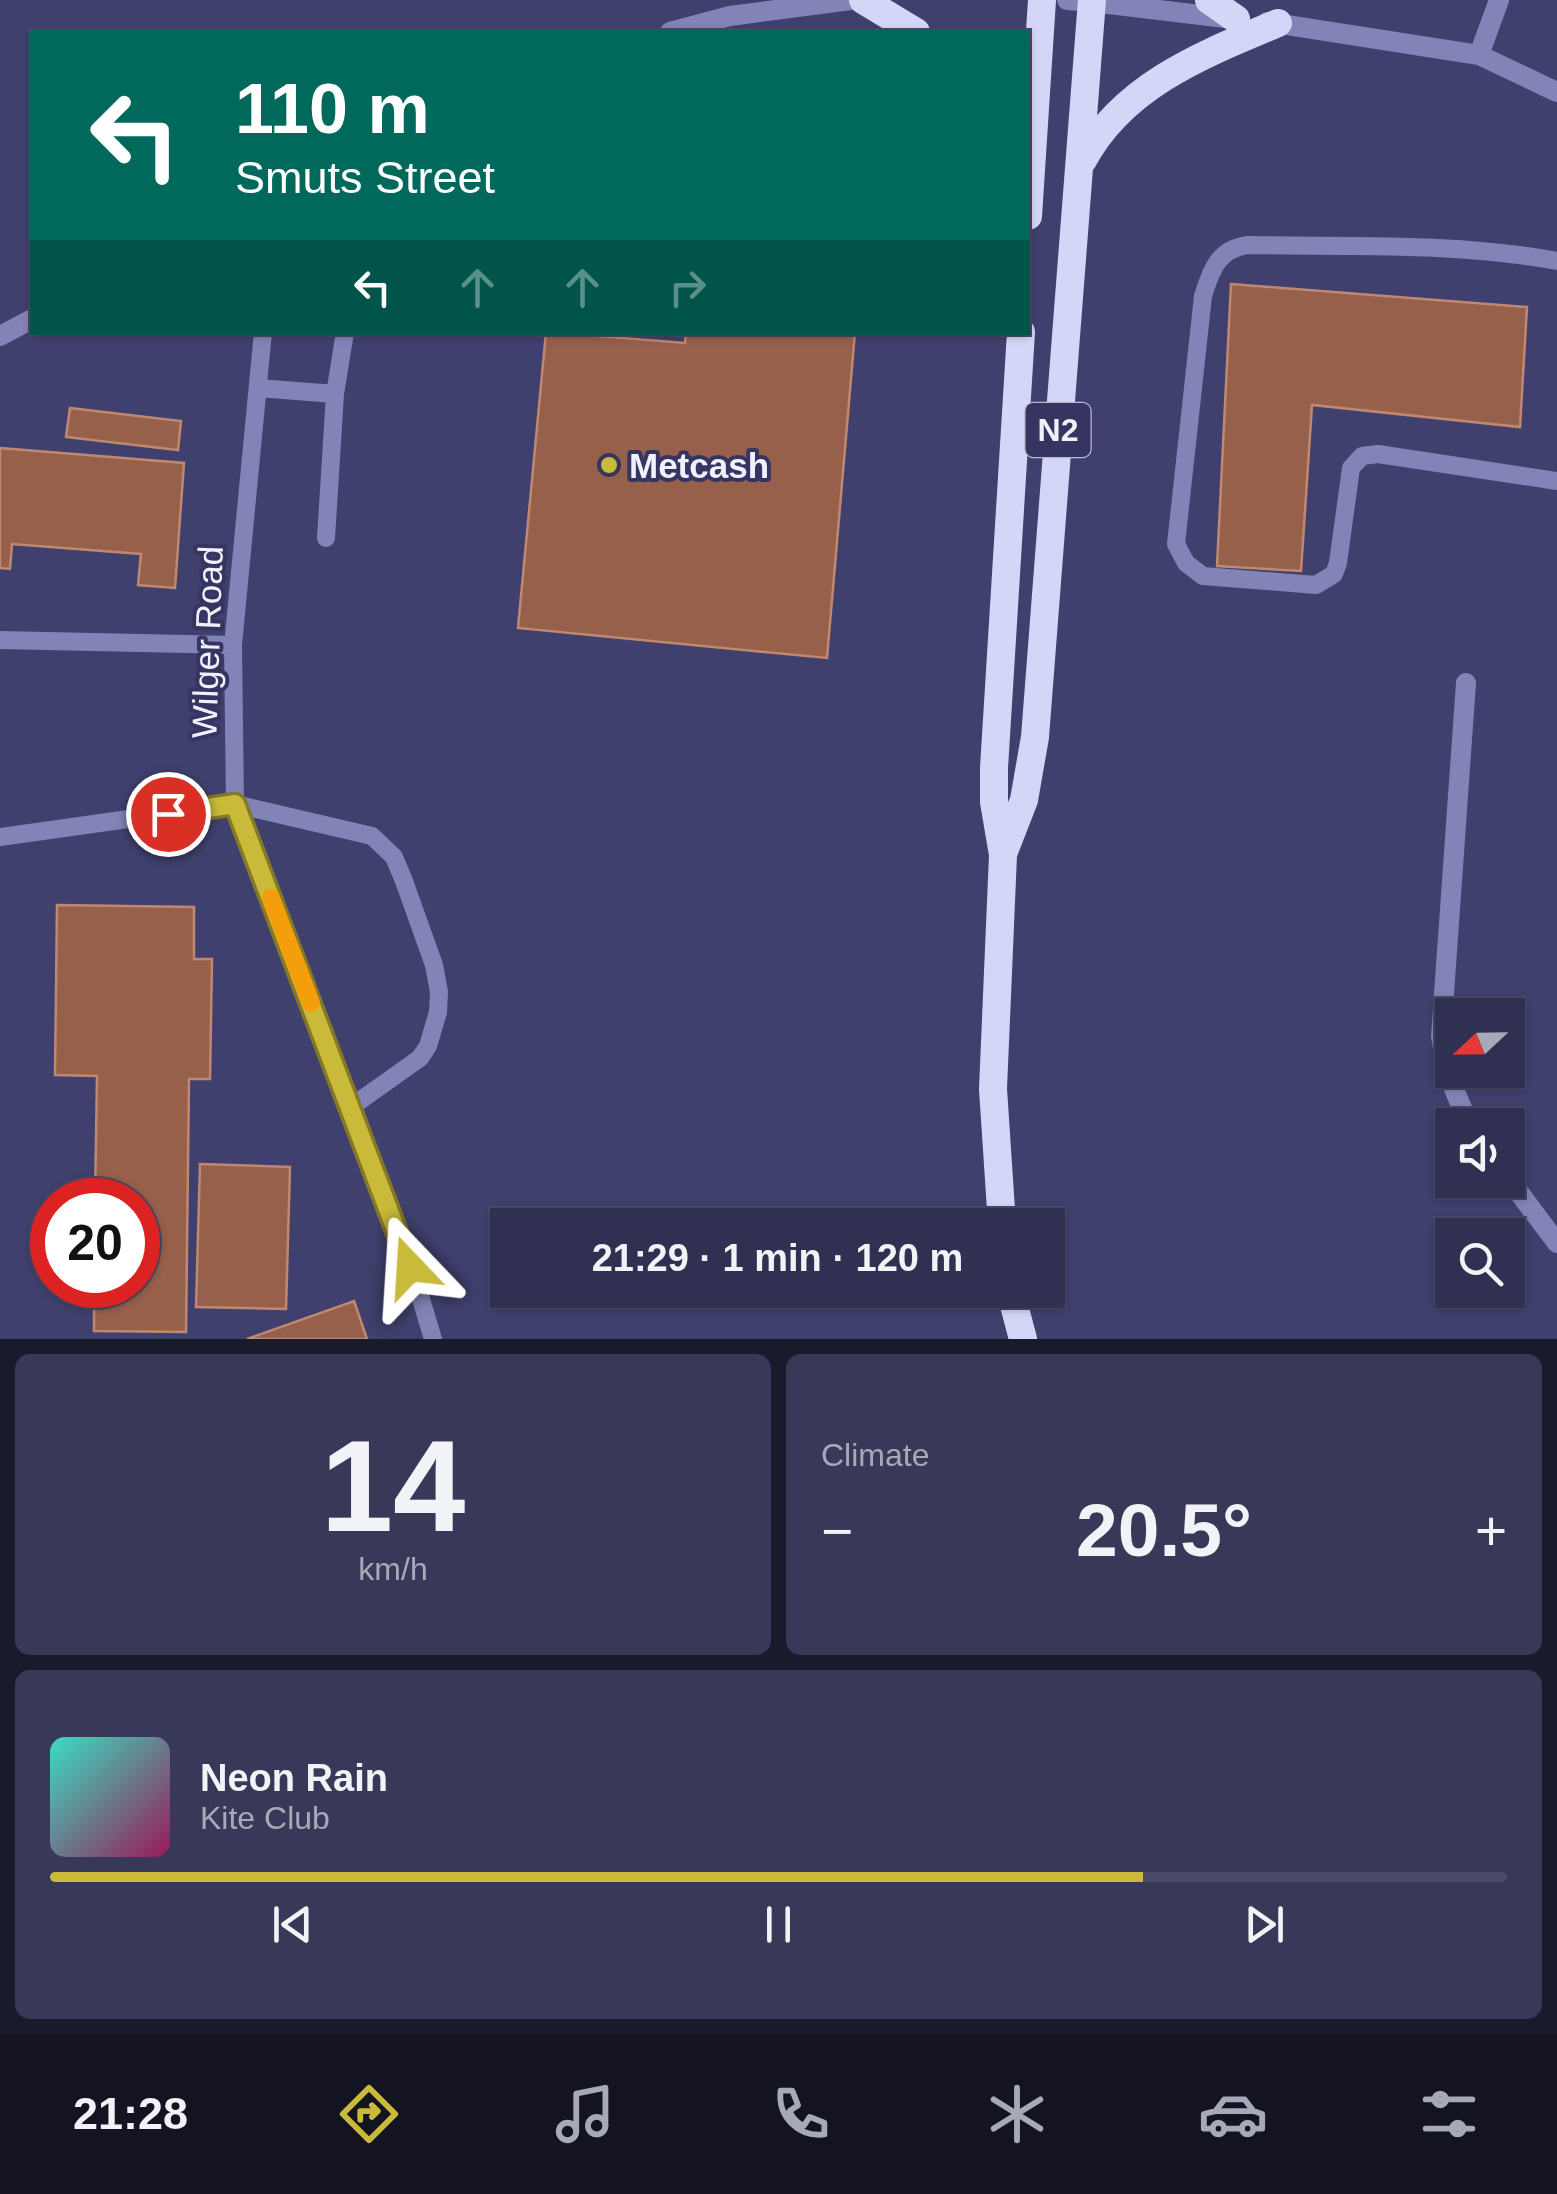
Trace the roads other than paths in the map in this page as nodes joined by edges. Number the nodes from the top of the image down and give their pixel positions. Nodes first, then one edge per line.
1 (852, 0) edge
2 (863, 0) edge
3 (1042, 0) edge
4 (1209, 0) edge
5 (1499, 0) edge
6 (1084, 1) edge
7 (1236, 19) junction
8 (1278, 23) junction
9 (678, 30) edge
10 (913, 30) edge
11 (1480, 55) junction
12 (1557, 92) edge
13 (1078, 168) junction
14 (1030, 171) edge
15 (1557, 261) edge
16 (30, 320) edge
17 (263, 335) edge
18 (345, 335) edge
19 (1020, 335) edge
20 (0, 336) edge
21 (258, 388) junction
22 (335, 394) junction
23 (1557, 481) edge
24 (326, 538) dead end
25 (0, 640) edge
26 (233, 645) junction
27 (1466, 683) dead end
28 (235, 804) junction
29 (0, 837) edge
30 (1003, 855) junction
31 (351, 1107) junction
32 (1462, 1108) edge
33 (1523, 1198) edge
34 (1001, 1208) edge
35 (1557, 1243) edge
36 (1014, 1308) edge
37 (432, 1339) edge
38 (1022, 1339) edge

1 - 9 street
2 - 10 highway
3 - 14 highway
4 - 7 highway
5 - 11 street
6 - 7 street
6 - 13 highway, N2
7 - 8 street
8 - 11 street
8 - 13 highway
11 - 12 street
13 - 30 highway, N2
15 - 23 lane
16 - 20 street
17 - 21 lane, Wilger Road
18 - 22 lane
19 - 30 highway, N2
21 - 22 lane
21 - 26 lane, Wilger Road
22 - 24 lane
25 - 26 lane
26 - 28 lane, Wilger Road
27 - 32 street
28 - 29 lane
28 - 31 lane, Wilger Road
28 - 31 lane
30 - 34 highway, N2
31 - 37 lane, Wilger Road
33 - 35 street
36 - 38 highway

